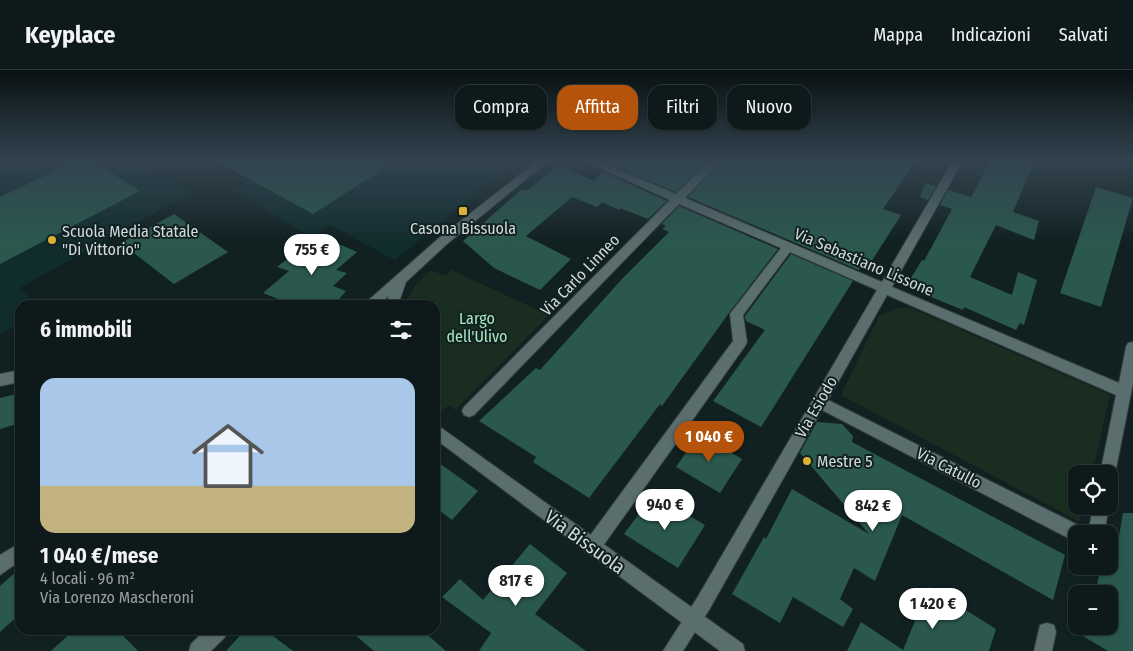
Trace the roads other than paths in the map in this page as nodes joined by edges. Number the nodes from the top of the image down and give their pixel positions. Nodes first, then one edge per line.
1 (508, 189) edge
2 (655, 189) edge
3 (688, 189) edge
4 (941, 189) edge
5 (678, 199) junction
6 (788, 247) junction
7 (400, 280) junction
8 (884, 288) junction
9 (375, 300) edge
10 (394, 300) edge
11 (1133, 347) edge
12 (15, 377) edge
13 (0, 380) edge
14 (1124, 392) junction
15 (819, 402) junction
16 (469, 411) dead end
17 (440, 435) edge
18 (1110, 465) edge
19 (1068, 529) edge
20 (592, 547) junction
21 (15, 555) edge
22 (0, 566) edge
23 (693, 620) junction
24 (1047, 632) dead end
25 (213, 635) edge
26 (198, 651) edge
27 (672, 651) edge
28 (736, 651) edge
29 (1043, 651) edge

1 - 7 street
2 - 5 street, Via Sebastiano Lissone
3 - 5 street, Via Carlo Linneo
4 - 8 street, Via Esiodo
5 - 6 street, Via Sebastiano Lissone
5 - 16 street, Via Carlo Linneo
6 - 8 street, Via Sebastiano Lissone
6 - 20 street
7 - 9 street
7 - 10 street
8 - 14 street, Via Sebastiano Lissone
8 - 15 street, Via Esiodo
11 - 14 street
12 - 13 street
14 - 18 street
15 - 19 street, Via Catullo
15 - 23 street, Via Esiodo
17 - 20 street, Via Bissuola
20 - 23 street, Via Bissuola
21 - 22 street
23 - 27 street, Via Esiodo
23 - 28 street, Via Bissuola
24 - 29 street
25 - 26 street

